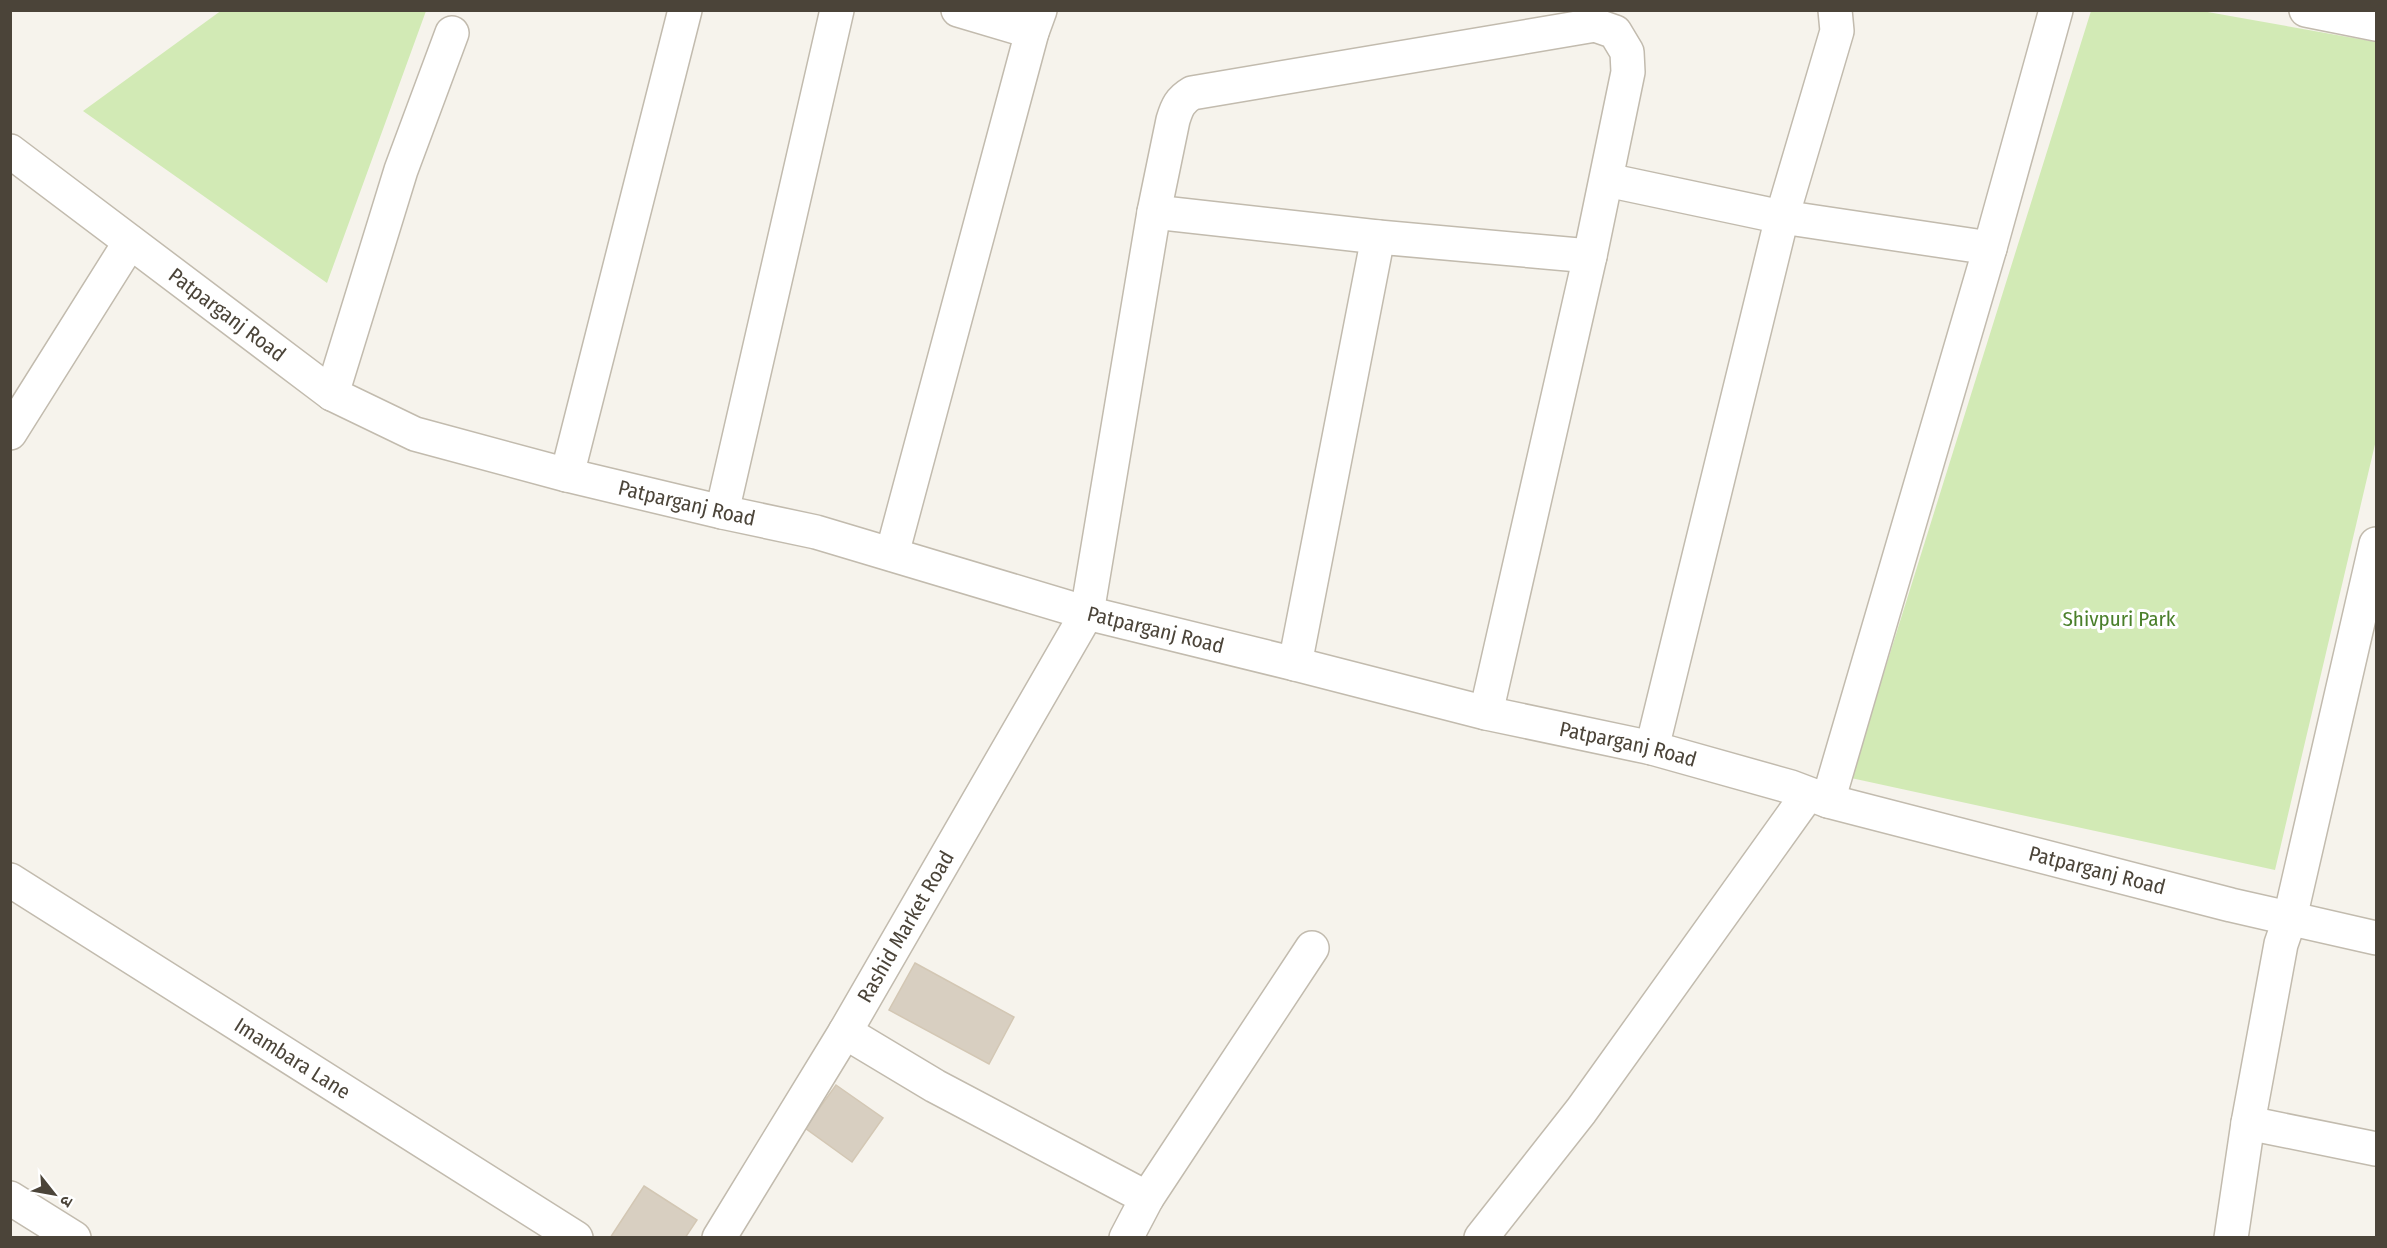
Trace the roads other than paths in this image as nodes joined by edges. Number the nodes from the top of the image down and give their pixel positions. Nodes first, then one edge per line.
1 (685, 10) edge
2 (837, 10) edge
3 (958, 10) edge
4 (1835, 10) edge
5 (2055, 10) edge
6 (2306, 10) edge
7 (1036, 21) edge
8 (2376, 24) edge
9 (452, 33) dead end
10 (10, 151) edge
11 (1606, 180) junction
12 (1154, 212) junction
13 (1782, 217) junction
14 (1377, 237) junction
15 (130, 242) junction
16 (1990, 248) junction
17 (1590, 256) junction
18 (332, 394) junction
19 (10, 433) edge
20 (567, 475) junction
21 (722, 513) junction
22 (2376, 544) edge
23 (892, 554) junction
24 (1087, 614) junction
25 (1295, 664) junction
26 (1486, 713) junction
27 (1652, 748) junction
28 (1818, 798) junction
29 (10, 880) edge
30 (2290, 918) junction
31 (2376, 938) edge
32 (1312, 948) dead end
33 (845, 1032) junction
34 (2248, 1123) junction
35 (2376, 1149) edge
36 (10, 1198) edge
37 (1147, 1198) junction
38 (74, 1238) edge
39 (576, 1238) edge
40 (719, 1238) edge
41 (1126, 1238) edge
42 (1481, 1238) edge
43 (2231, 1238) edge

1 - 20 street
2 - 21 street
3 - 7 street
4 - 13 street
5 - 16 street
6 - 8 street
7 - 23 street
9 - 18 street
10 - 15 street, Patparganj Road
11 - 12 street
11 - 13 street
11 - 17 street
12 - 14 street
12 - 24 street
13 - 16 street
13 - 27 street
14 - 17 street
14 - 25 street
15 - 18 street, Patparganj Road
15 - 19 street
16 - 28 street
17 - 26 street
18 - 20 street, Patparganj Road
20 - 21 street, Patparganj Road
21 - 23 street, Patparganj Road
22 - 30 street
23 - 24 street, Patparganj Road
24 - 25 street, Patparganj Road
24 - 33 street, Rashid Market Road
25 - 26 street, Patparganj Road
26 - 27 street, Patparganj Road
27 - 28 street, Patparganj Road
28 - 30 street, Patparganj Road
28 - 42 street
29 - 39 street, Imambara Lane
30 - 31 street, Patparganj Road
30 - 34 street
32 - 37 street
33 - 37 street
33 - 40 street, Rashid Market Road
34 - 35 street
34 - 43 street
36 - 38 street
37 - 41 street

